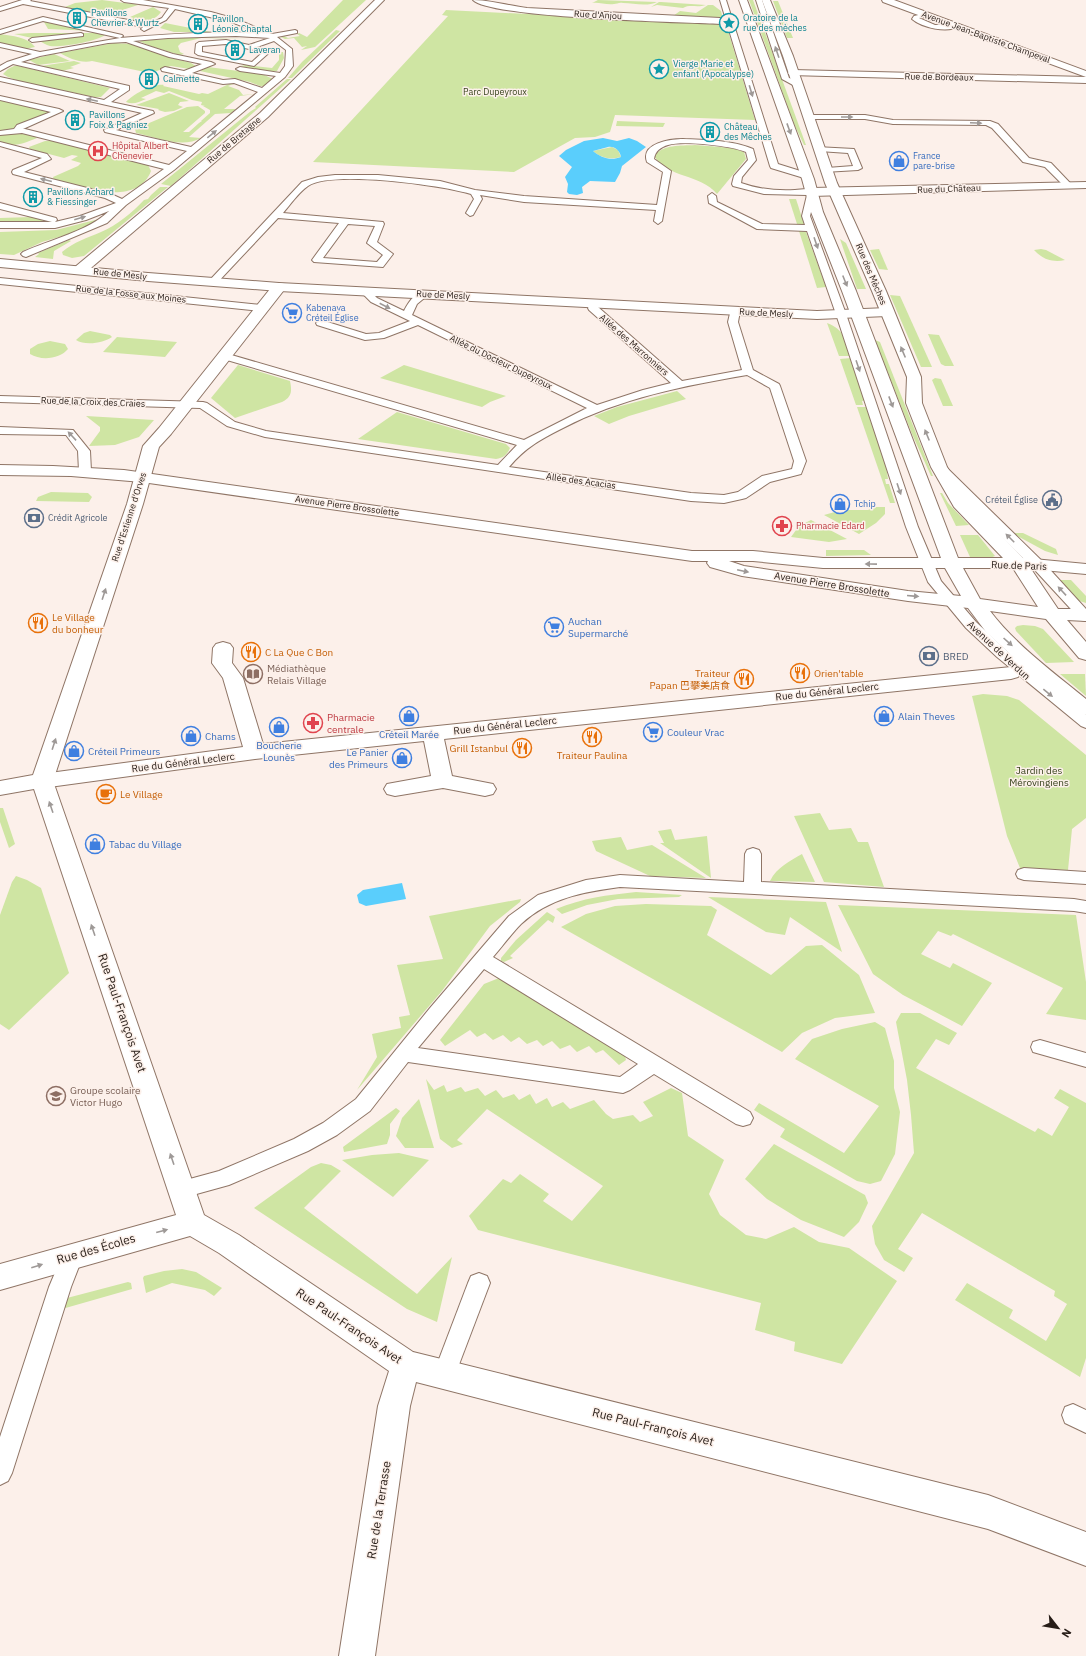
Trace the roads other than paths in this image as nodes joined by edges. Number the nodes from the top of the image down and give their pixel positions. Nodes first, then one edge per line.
1 (124, 0) edge
2 (380, 0) edge
3 (477, 0) edge
4 (723, 0) edge
5 (743, 0) edge
6 (759, 0) edge
7 (766, 0) edge
8 (25, 1) edge
9 (892, 1) edge
10 (69, 3) dead end
11 (53, 7) junction
12 (173, 7) junction
13 (0, 9) edge
14 (38, 20) junction
15 (720, 22) dead end
16 (270, 26) dead end
17 (147, 27) junction
18 (259, 29) junction
19 (101, 32) junction
20 (295, 32) dead end
21 (5, 34) edge
22 (168, 36) junction
23 (29, 37) junction
24 (122, 38) junction
25 (273, 38) junction
26 (0, 46) edge
27 (249, 47) junction
28 (51, 51) junction
29 (39, 54) junction
30 (0, 62) edge
31 (11, 62) junction
32 (245, 62) junction
33 (0, 69) edge
34 (165, 70) dead end
35 (184, 74) junction
36 (1086, 74) edge
37 (282, 75) junction
38 (794, 78) junction
39 (0, 80) edge
40 (1086, 80) edge
41 (263, 91) junction
42 (0, 98) edge
43 (106, 103) junction
44 (808, 117) junction
45 (22, 131) junction
46 (0, 133) edge
47 (47, 137) junction
48 (0, 144) edge
49 (17, 148) junction
50 (819, 149) junction
51 (193, 150) junction
52 (171, 168) junction
53 (827, 170) junction
54 (807, 176) junction
55 (1068, 185) junction
56 (1086, 185) edge
57 (474, 192) junction
58 (812, 192) junction
59 (836, 192) junction
60 (712, 196) dead end
61 (123, 203) junction
62 (0, 206) edge
63 (661, 208) junction
64 (470, 213) dead end
65 (31, 214) junction
66 (275, 215) junction
67 (0, 217) edge
68 (345, 221) junction
69 (658, 221) dead end
70 (63, 223) junction
71 (0, 225) edge
72 (810, 228) junction
73 (26, 254) dead end
74 (0, 263) edge
75 (80, 270) junction
76 (0, 281) edge
77 (213, 282) junction
78 (279, 287) junction
79 (366, 292) junction
80 (423, 294) junction
81 (594, 303) junction
82 (261, 308) junction
83 (735, 311) junction
84 (886, 312) junction
85 (849, 314) junction
86 (407, 316) junction
87 (418, 322) junction
88 (321, 323) dead end
89 (224, 356) junction
90 (748, 372) junction
91 (680, 384) junction
92 (0, 399) edge
93 (186, 405) junction
94 (595, 408) junction
95 (0, 432) edge
96 (525, 444) junction
97 (939, 467) junction
98 (501, 469) junction
99 (0, 470) edge
100 (85, 471) junction
101 (142, 477) junction
102 (692, 556) junction
103 (926, 564) junction
104 (952, 564) junction
105 (1018, 564) junction
106 (1038, 565) junction
107 (1086, 569) edge
108 (949, 600) junction
109 (973, 602) junction
110 (1052, 614) junction
111 (1086, 616) edge
112 (223, 648) dead end
113 (1086, 654) edge
114 (1011, 673) dead end
115 (1086, 709) edge
116 (1086, 723) edge
117 (433, 733) junction
118 (255, 752) junction
119 (42, 781) junction
120 (443, 781) junction
121 (0, 788) edge
122 (395, 789) dead end
123 (485, 789) dead end
124 (753, 854) dead end
125 (1024, 874) dead end
126 (1086, 878) edge
127 (752, 889) junction
128 (1086, 908) edge
129 (482, 959) junction
130 (1040, 1046) dead end
131 (405, 1054) junction
132 (1086, 1060) edge
133 (653, 1064) junction
134 (743, 1118) dead end
135 (182, 1189) junction
136 (193, 1223) junction
137 (72, 1256) junction
138 (0, 1277) edge
139 (479, 1282) dead end
140 (406, 1365) junction
141 (444, 1375) junction
142 (0, 1473) edge
143 (1086, 1549) edge
144 (357, 1656) edge

1 - 12 lane
2 - 75 street, Rue de Bretagne
3 - 15 street, Rue d'Anjou
4 -> 54 lane
5 -> 54 street
38 -> 6 lane, Rue des Mèches
7 - 38 street, Rue des Mèches
8 - 11 lane
8 - 13 lane
9 - 36 street, Avenue Jean-Baptiste Champeval
10 - 11 lane
11 - 17 lane
12 - 17 lane
12 - 18 lane
14 - 19 lane
14 - 19 lane
14 - 21 lane
16 - 18 lane
17 - 22 lane
17 - 24 lane
18 - 25 lane
19 - 23 lane
19 - 24 lane
20 - 25 lane
21 - 23 lane
22 - 24 lane
22 - 25 lane
23 - 28 lane
24 - 28 lane
24 - 35 lane
25 - 27 lane
25 - 37 lane
26 - 29 lane
27 - 32 lane
27 - 32 lane
28 - 29 lane
29 - 31 lane
30 - 31 lane
31 - 33 lane
31 - 43 lane
32 - 37 lane
34 - 35 lane
35 - 41 lane
37 - 41 lane
38 - 40 street, Rue de Bordeaux
38 - 44 street, Rue des Mèches
43 -> 39 lane
51 -> 41 lane
42 - 45 lane
43 - 51 lane
44 - 50 street, Rue des Mèches
44 -> 55 lane
45 - 46 lane
45 - 47 lane
47 - 49 lane
47 - 52 lane
48 - 49 lane
61 -> 49 lane
50 - 53 street, Rue des Mèches
50 - 53 lane
51 - 52 lane
52 - 61 lane
53 - 59 street, Rue des Mèches
54 - 58 street
55 - 56 street, Rue du Château
55 - 59 street, Rue du Château
57 - 63 lane
57 - 64 lane
57 - 66 lane
58 - 59 street, Rue du Château
58 - 63 lane
58 - 72 lane
58 -> 85 street
59 - 84 street, Rue des Mèches
60 - 72 lane
70 -> 61 lane
61 - 73 lane
62 - 65 lane
63 - 69 lane
65 - 67 lane
65 - 70 lane
66 - 68 lane
66 - 77 lane
68 - 68 lane
70 - 71 lane
72 -> 85 lane
74 - 75 street, Rue de Mesly
75 - 77 street, Rue de Mesly
76 - 82 lane, Rue de la Fosse aux Moines
77 - 78 street, Rue de Mesly
78 - 79 street, Rue de Mesly
78 - 82 street, Rue d'Estienne d'Orves
79 - 80 street, Rue de Mesly
79 -> 86 lane, Allée du Docteur Dupeyroux
80 - 81 street, Rue de Mesly
80 - 86 lane
81 - 83 street, Rue de Mesly
81 - 91 lane, Allée des Marronniers
82 - 89 street, Rue d'Estienne d'Orves
83 - 85 street, Rue de Mesly
83 - 90 lane
84 - 85 street, Rue de Mesly
97 -> 84 street, Rue des Mèches
85 -> 103 lane
85 -> 104 street
86 - 87 lane, Allée du Docteur Dupeyroux
87 - 88 lane
87 - 94 lane, Allée du Docteur Dupeyroux
89 - 93 street, Rue d'Estienne d'Orves
89 - 96 lane
90 - 91 lane
90 - 98 lane, Allée des Acacias
91 - 94 lane
92 - 93 lane, Rue de la Croix des Craies
93 - 98 lane, Allée des Acacias
93 - 101 street, Rue d'Estienne d'Orves
94 - 96 lane
100 -> 95 lane
96 - 98 lane
97 - 105 street, Rue des Mèches
106 -> 97 lane, Rue des Mèches
99 - 100 street, Avenue Pierre Brossolette
100 - 101 street, Avenue Pierre Brossolette
101 - 102 street, Avenue Pierre Brossolette
119 -> 101 street, Rue d'Estienne d'Orves
103 -> 102 street, Avenue Pierre Brossolette
102 -> 108 street, Avenue Pierre Brossolette
103 - 104 street, Avenue Pierre Brossolette
103 - 108 lane, Avenue de Verdun
104 - 105 street, Rue de Paris
104 - 109 street, Avenue de Verdun
105 - 106 street, Rue de Paris
105 - 110 street
106 - 107 street, Rue de Paris
111 -> 106 lane
108 - 109 street, Avenue Pierre Brossolette
108 -> 116 lane, Avenue de Verdun
109 - 110 street
109 -> 115 street, Avenue de Verdun
110 - 111 street
110 - 113 street
112 - 118 street
114 - 117 street, Rue du Général Leclerc
117 - 118 street, Rue du Général Leclerc
117 - 120 street
118 - 119 street, Rue du Général Leclerc
119 - 121 street, Rue du Général Leclerc
135 -> 119 street, Rue Paul-François Avet
120 - 122 street
120 - 123 street
124 - 127 lane
125 - 126 lane
127 - 128 lane
127 - 129 lane
129 - 131 lane
129 - 133 lane
130 - 132 lane
131 - 133 lane
131 - 135 lane
133 - 134 lane
135 - 136 street, Rue Paul-François Avet
137 -> 136 street, Rue des Écoles
136 - 140 street, Rue Paul-François Avet
138 -> 137 street, Rue des Écoles
137 - 142 lane
139 - 141 lane
140 - 141 street, Rue Paul-François Avet
140 - 144 street, Rue de la Terrasse
141 - 143 street, Rue Paul-François Avet

